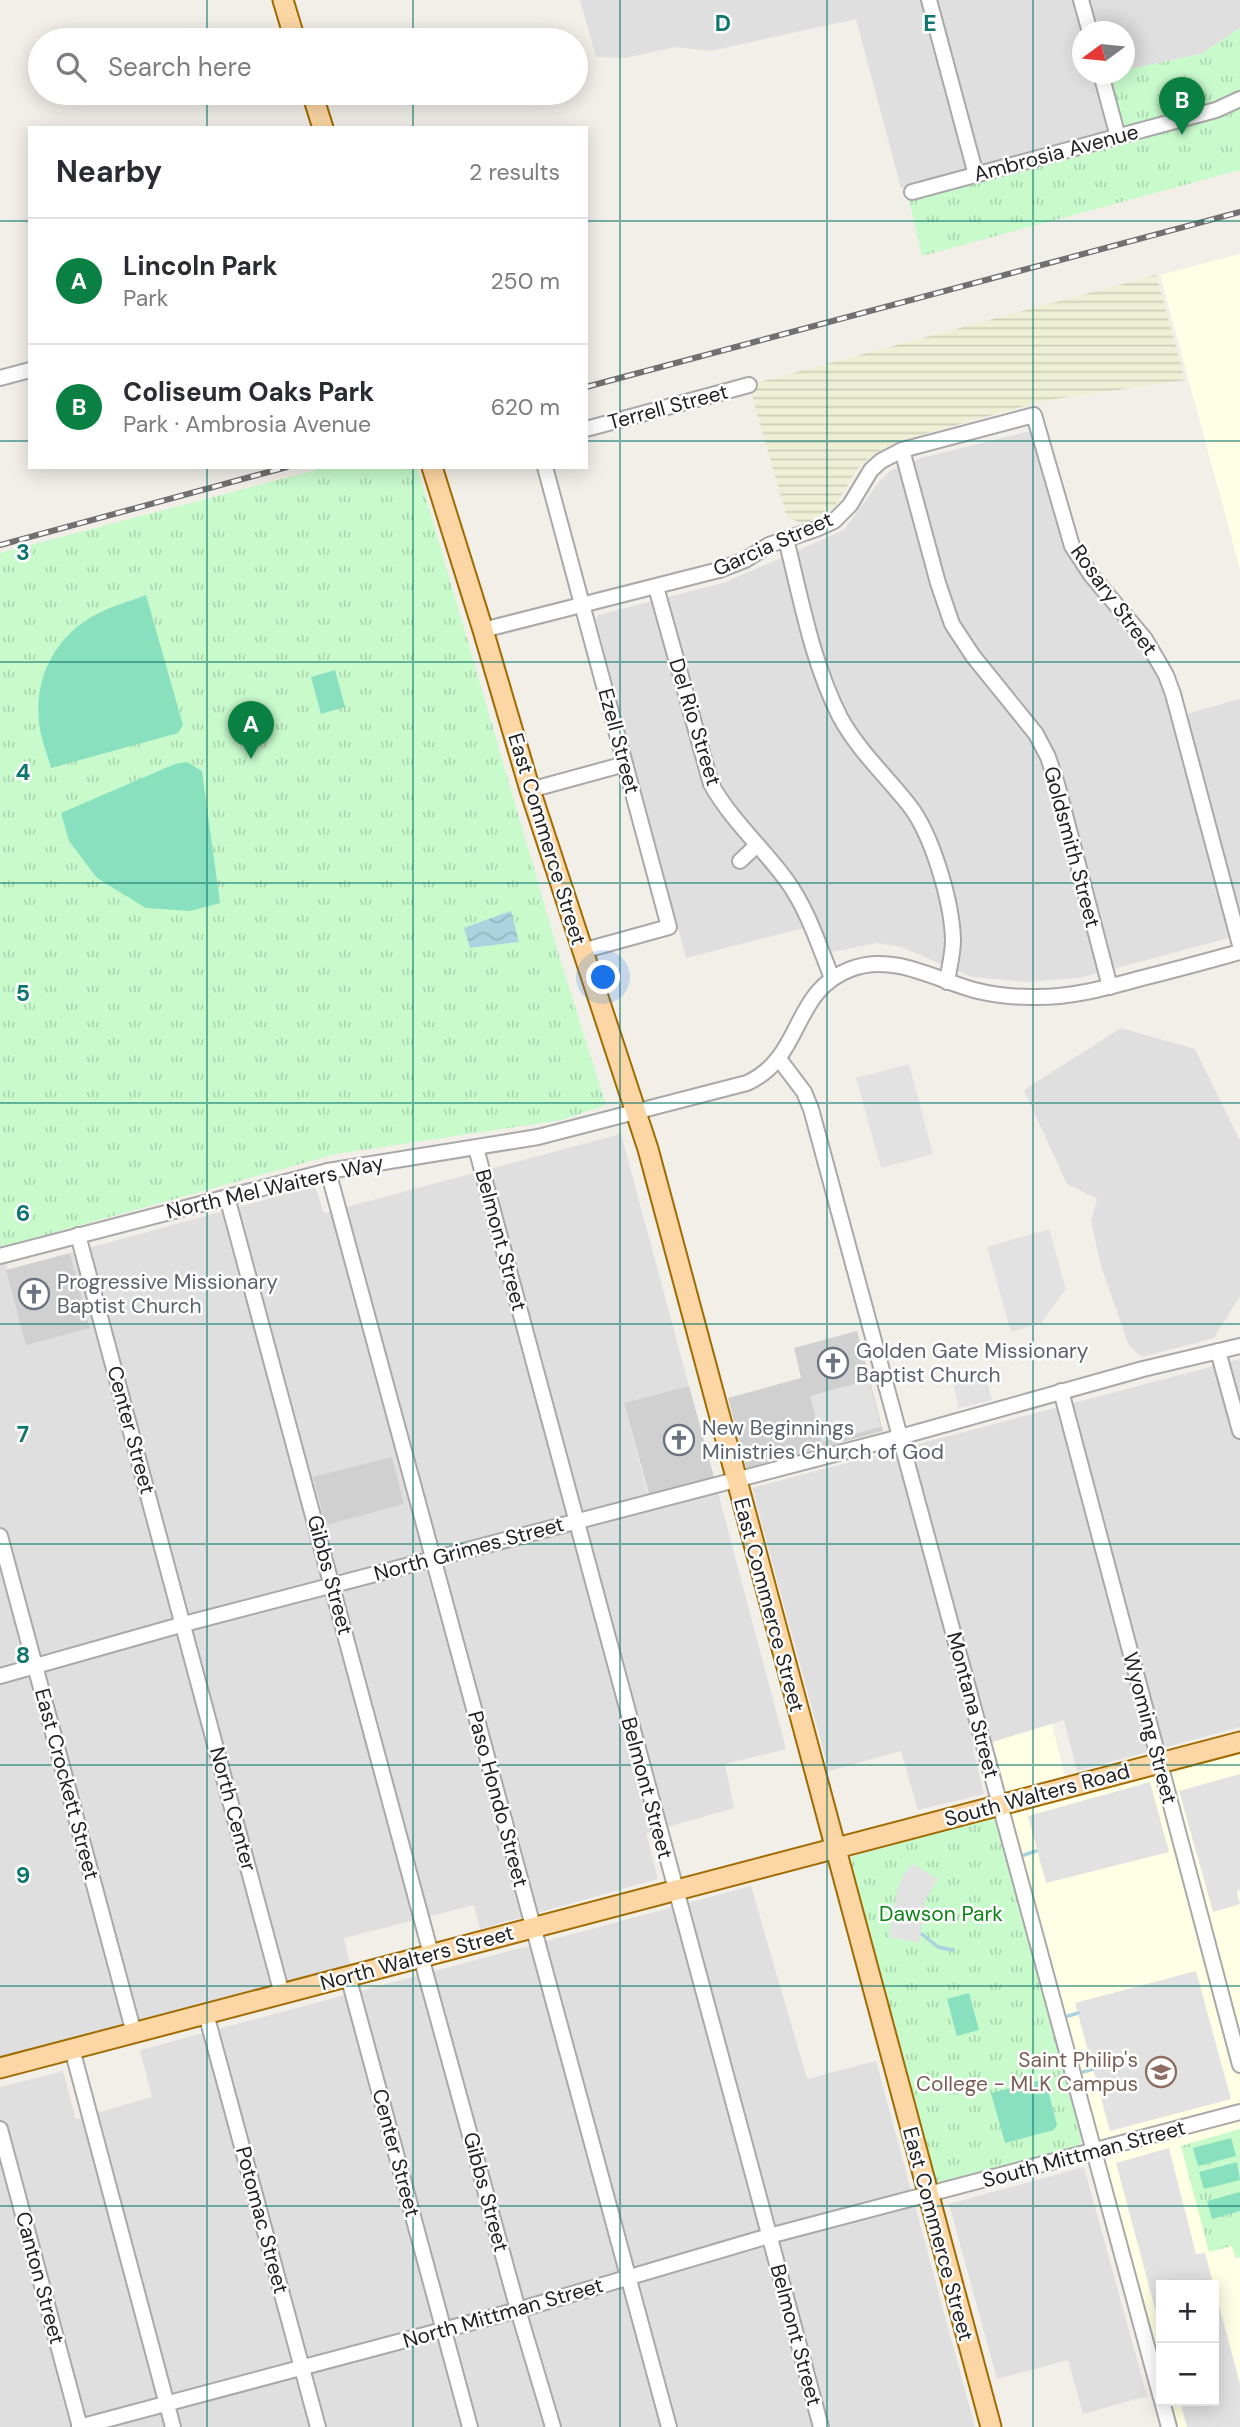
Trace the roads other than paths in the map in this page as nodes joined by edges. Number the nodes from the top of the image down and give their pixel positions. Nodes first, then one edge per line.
1 (283, 0) edge
2 (929, 0) edge
3 (1082, 0) edge
4 (1087, 21) edge
5 (291, 28) edge
6 (1104, 84) edge
7 (1240, 99) edge
8 (316, 105) edge
9 (322, 126) edge
10 (1118, 137) junction
11 (976, 175) junction
12 (912, 192) dead end
13 (28, 371) edge
14 (0, 378) edge
15 (749, 385) dead end
16 (1034, 415) joint
17 (588, 428) edge
18 (902, 450) junction
19 (433, 469) edge
20 (546, 469) edge
21 (786, 539) junction
22 (656, 587) junction
23 (582, 604) junction
24 (483, 630) junction
25 (625, 764) junction
26 (530, 790) junction
27 (757, 845) junction
28 (740, 861) dead end
29 (1240, 945) edge
30 (582, 951) junction
31 (1240, 952) edge
32 (832, 978) junction
33 (947, 982) junction
34 (1110, 987) junction
35 (779, 1059) junction
36 (636, 1113) junction
37 (476, 1148) junction
38 (328, 1171) junction
39 (227, 1197) junction
40 (78, 1235) junction
41 (0, 1256) edge
42 (1240, 1346) edge
43 (1218, 1351) junction
44 (1061, 1391) junction
45 (1240, 1431) edge
46 (900, 1437) junction
47 (736, 1480) junction
48 (575, 1521) junction
49 (0, 1536) edge
50 (433, 1558) junction
51 (333, 1585) junction
52 (184, 1625) junction
53 (35, 1666) junction
54 (0, 1676) edge
55 (1240, 1742) edge
56 (1158, 1763) junction
57 (1000, 1805) junction
58 (834, 1849) junction
59 (675, 1891) junction
60 (534, 1928) junction
61 (426, 1956) junction
62 (348, 1976) junction
63 (282, 1994) junction
64 (206, 2014) junction
65 (134, 2032) junction
66 (72, 2049) junction
67 (1240, 2066) edge
68 (0, 2068) edge
69 (1240, 2112) edge
70 (0, 2129) edge
71 (1094, 2151) junction
72 (927, 2195) junction
73 (769, 2236) junction
74 (629, 2277) junction
75 (518, 2310) junction
76 (444, 2330) junction
77 (302, 2368) junction
78 (1156, 2378) edge
79 (167, 2403) junction
80 (1164, 2406) edge
81 (79, 2427) edge
82 (173, 2427) edge
83 (318, 2427) edge
84 (470, 2427) edge
85 (553, 2427) edge
86 (669, 2427) edge
87 (821, 2427) edge
88 (991, 2427) edge
89 (1169, 2427) edge

1 - 5 main road
2 - 11 street
3 - 4 street
6 - 10 street
7 - 10 street, Ambrosia Avenue
8 - 9 main road
10 - 11 street, Ambrosia Avenue
11 - 12 street, Ambrosia Avenue
13 - 14 street
15 - 17 street, Terrell Street
16 - 18 street, Garcia Street
16 - 29 street, Rosary Street
18 - 21 street, Garcia Street
18 - 34 street, Goldsmith Street
19 - 24 main road, East Commerce Street
20 - 23 street, Ezell Street
21 - 22 street, Garcia Street
21 - 33 street
22 - 23 street, Garcia Street
22 - 27 street, Del Rio Street
23 - 24 street, Garcia Street
23 - 25 street, Ezell Street
24 - 26 main road, East Commerce Street
25 - 26 street
25 - 30 street, Ezell Street
26 - 30 main road, East Commerce Street
27 - 28 street
27 - 32 street, Del Rio Street
30 - 36 main road, East Commerce Street
31 - 34 street
32 - 33 street
32 - 35 street
33 - 34 street
35 - 36 street, North Mel Waiters Way
35 - 46 street, Montana Street
36 - 37 street, North Mel Waiters Way
36 - 47 main road, East Commerce Street
37 - 38 street, North Mel Waiters Way
37 - 48 street, Belmont Street
38 - 39 street, North Mel Waiters Way
38 - 50 street, Paso Hondo Street
39 - 40 street, North Mel Waiters Way
39 - 51 street, Gibbs Street
40 - 41 street, North Mel Waiters Way
40 - 52 street, Center Street
42 - 43 street, North Grimes Street
43 - 44 street, North Grimes Street
43 - 45 street
44 - 46 street, North Grimes Street
44 - 56 street, Wyoming Street
46 - 47 street, North Grimes Street
46 - 57 street, Montana Street
47 - 48 street, North Grimes Street
47 - 58 main road, East Commerce Street
48 - 50 street, North Grimes Street
48 - 59 street, Belmont Street
49 - 53 street, East Crockett Street
50 - 51 street, North Grimes Street
50 - 60 street, Paso Hondo Street
51 - 52 street, North Grimes Street
51 - 61 street, Gibbs Street
52 - 53 street, North Grimes Street
52 - 63 street, North Center
53 - 54 street, North Grimes Street
53 - 65 street, East Crockett Street
55 - 56 main road, South Walters Road
56 - 57 main road, South Walters Road
56 - 67 street, Wyoming Street
57 - 58 main road, South Walters Road
57 - 71 street, Montana Street
58 - 59 main road, North Walters Street
58 - 72 main road, East Commerce Street
59 - 60 main road, North Walters Street
59 - 73 street, Belmont Street
60 - 61 main road, North Walters Street
60 - 74 street, Paso Hondo Street
61 - 62 main road, North Walters Street
61 - 75 street, Gibbs Street
62 - 63 main road, North Walters Street
62 - 76 street, Center Street
63 - 64 main road, North Walters Street
64 - 65 main road, North Walters Street
64 - 77 street, Potomac Street
65 - 66 main road, North Walters Street
66 - 68 main road, North Walters Street
66 - 79 street
69 - 71 street, South Mittman Street
70 - 81 street, Canton Street
71 - 72 street, South Mittman Street
71 - 78 street, Montana Street
72 - 73 street, North Mittman Street
72 - 88 main road, East Commerce Street
73 - 74 street, North Mittman Street
73 - 87 street, Belmont Street
74 - 75 street, North Mittman Street
74 - 86 street, Paso Hondo Street
75 - 76 street, North Mittman Street
75 - 85 street, Gibbs Street
76 - 77 street, North Mittman Street
76 - 84 street
77 - 79 street, North Mittman Street
77 - 83 street, Potomac Street
79 - 81 street, North Mittman Street
79 - 82 street
80 - 89 street, Montana Street

